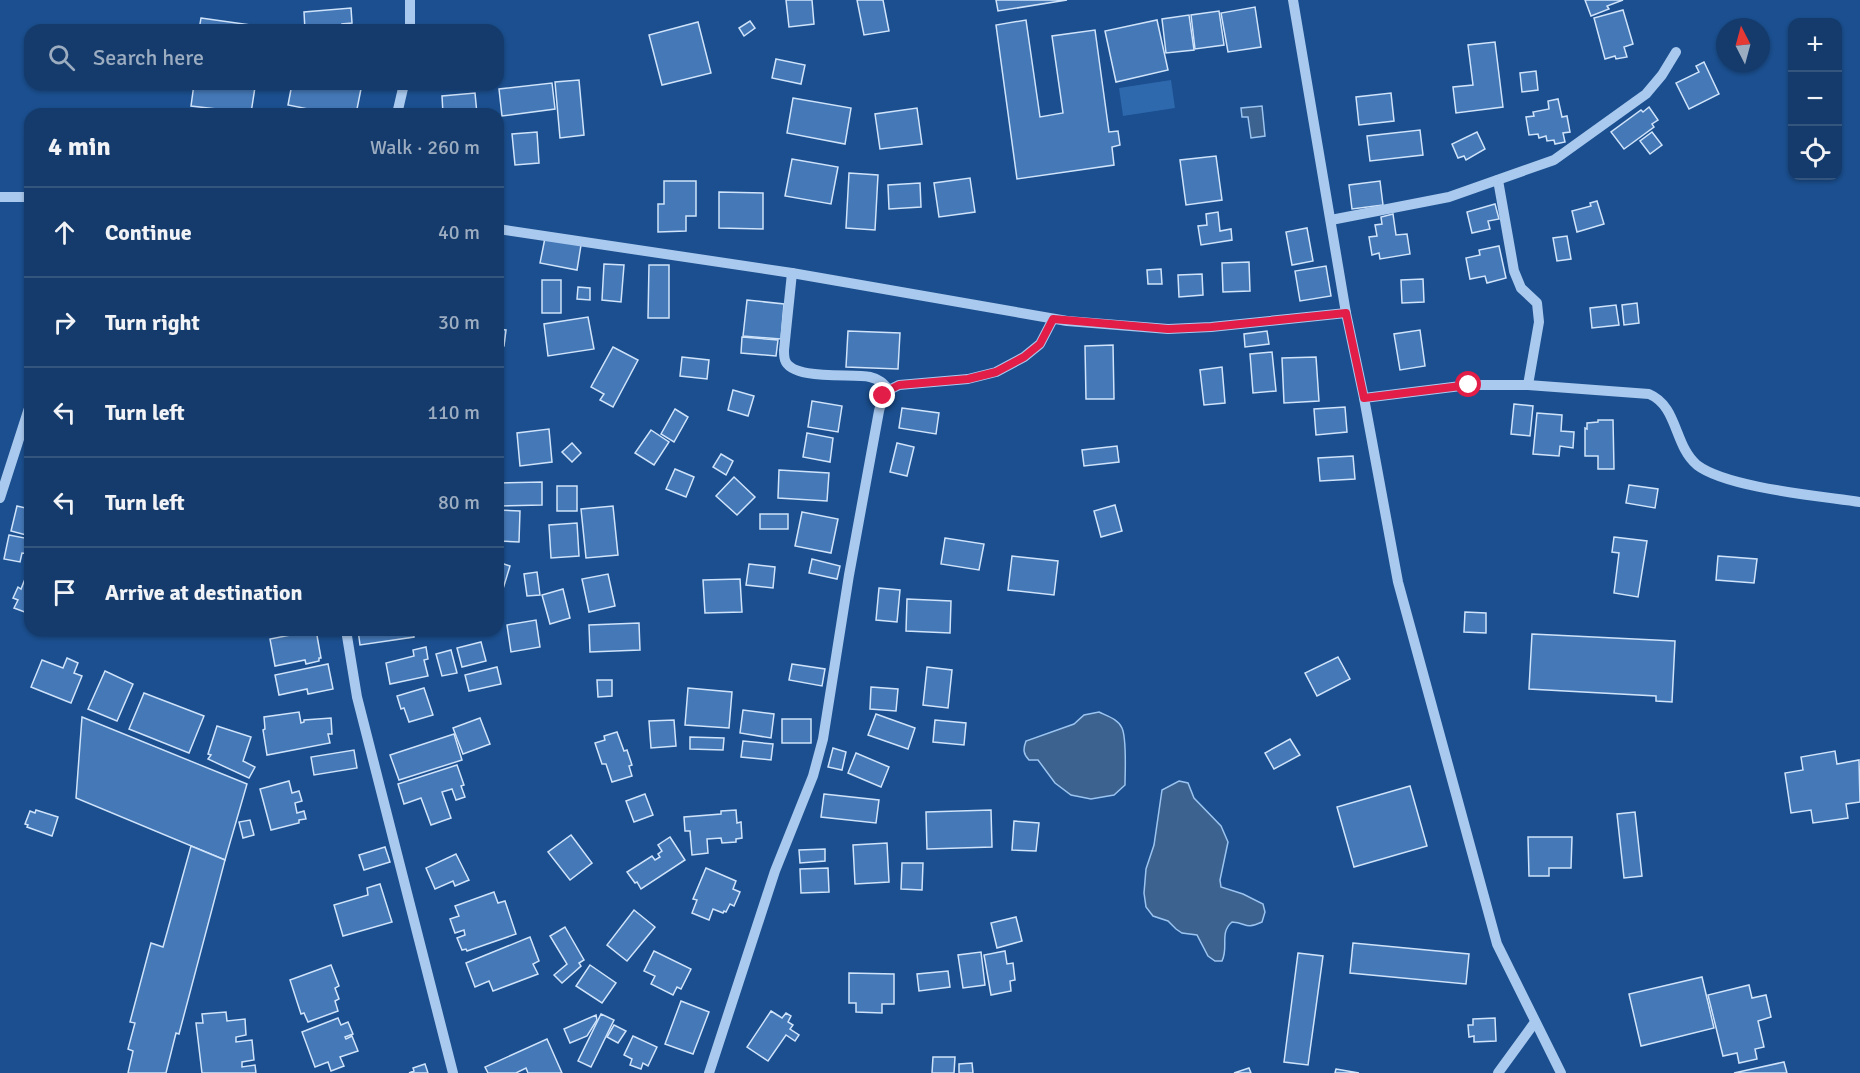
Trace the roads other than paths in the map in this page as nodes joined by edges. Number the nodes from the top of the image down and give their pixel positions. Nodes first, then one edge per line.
1 (410, 0) edge
2 (1293, 0) edge
3 (410, 24) edge
4 (1676, 52) dead end
5 (403, 90) edge
6 (398, 108) edge
7 (1498, 180) junction
8 (0, 197) edge
9 (24, 197) edge
10 (1331, 220) junction
11 (504, 230) edge
12 (792, 273) junction
13 (1346, 313) junction
14 (1053, 319) junction
15 (1528, 386) junction
16 (889, 390) junction
17 (1364, 398) junction
18 (24, 424) edge
19 (0, 498) edge
20 (1860, 502) edge
21 (347, 636) edge
22 (1535, 1022) junction
23 (453, 1073) edge
24 (709, 1073) edge
25 (1498, 1073) edge
26 (1561, 1073) edge

1 - 3 street
2 - 10 street
4 - 7 street
5 - 6 street
7 - 10 street
7 - 15 street
8 - 9 street
10 - 13 street
11 - 12 street
12 - 14 street
12 - 16 street
13 - 14 street
13 - 17 street
14 - 16 street
15 - 17 street
15 - 20 street
16 - 24 street
17 - 22 street
18 - 19 street
21 - 23 street
22 - 25 street
22 - 26 street

